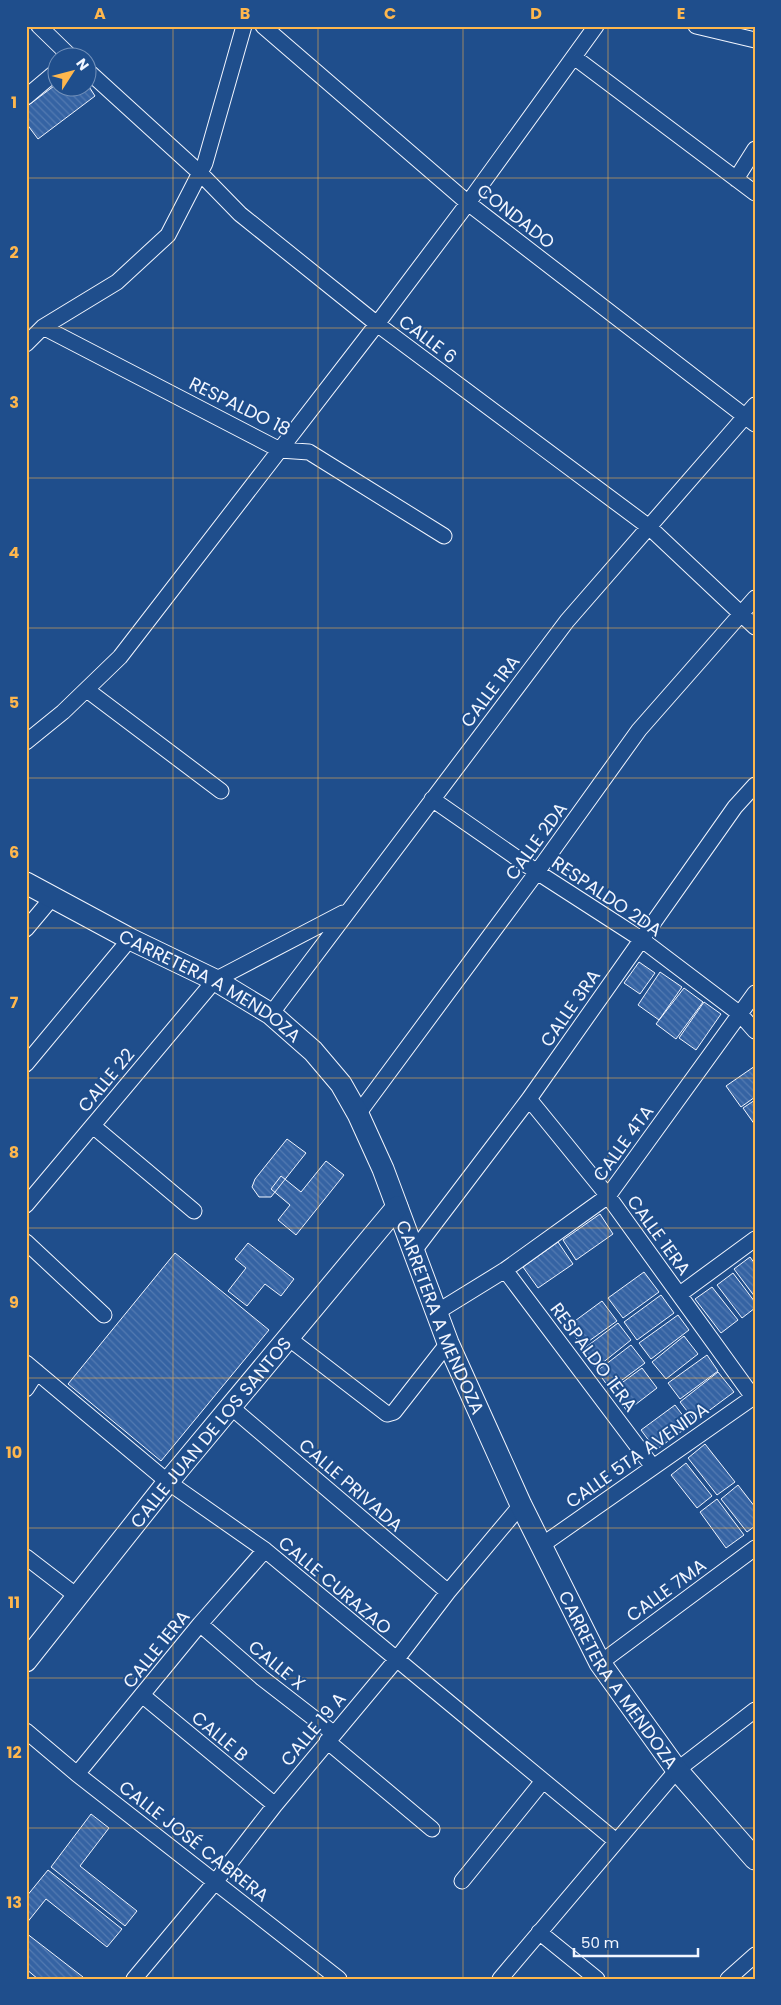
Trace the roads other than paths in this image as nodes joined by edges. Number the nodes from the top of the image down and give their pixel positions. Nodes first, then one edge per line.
1 (39, 26) edge
2 (244, 26) edge
3 (263, 26) edge
4 (596, 26) edge
5 (696, 26) edge
6 (755, 40) edge
7 (62, 48) edge
8 (574, 57) junction
9 (48, 78) edge
10 (98, 80) edge
11 (26, 97) edge
12 (755, 149) edge
13 (200, 173) junction
14 (736, 179) junction
15 (755, 193) edge
16 (468, 203) junction
17 (377, 324) junction
18 (43, 328) junction
19 (26, 344) edge
20 (752, 415) edge
21 (280, 450) junction
22 (649, 527) junction
23 (444, 536) dead end
24 (755, 598) edge
25 (740, 614) junction
26 (755, 627) edge
27 (87, 690) junction
28 (26, 742) edge
29 (755, 785) edge
30 (221, 791) dead end
31 (432, 799) junction
32 (537, 872) junction
33 (26, 882) edge
34 (52, 898) junction
35 (347, 911) junction
36 (26, 929) edge
37 (130, 939) junction
38 (641, 939) junction
39 (215, 980) junction
40 (755, 993) edge
41 (271, 1014) junction
42 (740, 1014) junction
43 (755, 1031) edge
44 (26, 1064) edge
45 (529, 1099) junction
46 (358, 1114) junction
47 (93, 1126) junction
48 (608, 1196) junction
49 (26, 1205) edge
50 (397, 1207) junction
51 (194, 1211) dead end
52 (755, 1239) edge
53 (26, 1242) edge
54 (413, 1252) junction
55 (505, 1270) junction
56 (680, 1294) junction
57 (437, 1312) junction
58 (104, 1315) dead end
59 (286, 1338) junction
60 (448, 1343) junction
61 (32, 1368) edge
62 (26, 1389) edge
63 (754, 1397) edge
64 (231, 1407) junction
65 (653, 1467) junction
66 (168, 1482) junction
67 (521, 1505) junction
68 (542, 1546) junction
69 (755, 1548) edge
70 (265, 1550) junction
71 (26, 1557) edge
72 (448, 1592) junction
73 (78, 1597) junction
74 (200, 1624) junction
75 (396, 1660) junction
76 (26, 1661) edge
77 (600, 1662) junction
78 (142, 1696) junction
79 (755, 1710) edge
80 (26, 1731) edge
81 (330, 1737) junction
82 (677, 1770) junction
83 (77, 1774) junction
84 (543, 1781) junction
85 (275, 1805) junction
86 (432, 1829) dead end
87 (616, 1841) junction
88 (755, 1858) edge
89 (216, 1881) junction
90 (462, 1881) dead end
91 (539, 1932) junction
92 (755, 1955) edge
93 (139, 1977) edge
94 (339, 1979) edge
95 (500, 1979) edge
96 (597, 1979) edge
97 (728, 1979) edge

1 - 7 street
2 - 13 street
3 - 16 street, CONDADO
4 - 8 street
5 - 6 street
8 - 14 street
8 - 16 street
9 - 11 street
10 - 13 street, CALLE 6
12 - 14 street
13 - 17 street, CALLE 6
13 - 18 street
14 - 15 street
16 - 17 street
16 - 20 street, CONDADO
17 - 21 street
17 - 22 street, CALLE 6
18 - 19 street
18 - 21 street, RESPALDO 18
20 - 22 street, CALLE 1RA
21 - 23 street, RESPALDO 18
21 - 27 street
22 - 25 street, CALLE 6
22 - 31 street, CALLE 1RA
24 - 25 street, CALLE 2DA
25 - 26 street, CALLE 6
25 - 32 street, CALLE 2DA
27 - 28 street
27 - 30 street
29 - 38 street, CALLE 3RA
31 - 32 street, RESPALDO 2DA
31 - 35 street, CALLE 1RA
32 - 38 street, RESPALDO 2DA
32 - 46 street, CALLE 2DA
33 - 34 street, CARRETERA A MENDOZA
34 - 36 street
34 - 37 street, CARRETERA A MENDOZA
35 - 39 street
35 - 41 street, CALLE 1RA
37 - 39 street, CARRETERA A MENDOZA
37 - 44 street
38 - 42 street, RESPALDO 2DA
38 - 45 street, CALLE 3RA
39 - 41 street, CARRETERA A MENDOZA
39 - 47 street, CALLE 22
40 - 42 street, CALLE 4TA
41 - 46 street, CARRETERA A MENDOZA
42 - 43 street, RESPALDO 2DA
42 - 48 street, CALLE 4TA
45 - 48 street, CALLE 1ERA
45 - 54 street, CALLE 3RA
46 - 50 street, CARRETERA A MENDOZA
47 - 49 street, CALLE 22
47 - 51 street
48 - 55 street, CALLE 4TA
48 - 56 street, CALLE 1ERA
50 - 54 street, CARRETERA A MENDOZA
50 - 59 street, CALLE JUAN DE LOS SANTOS
52 - 56 street
53 - 58 street
54 - 57 street, CARRETERA A MENDOZA
55 - 57 street, CALLE 4TA
55 - 65 street, RESPALDO 1ERA
56 - 63 street, CALLE 1ERA
57 - 60 street, CARRETERA A MENDOZA
59 - 60 street
59 - 64 street, CALLE JUAN DE LOS SANTOS
60 - 67 street, CARRETERA A MENDOZA
61 - 62 street
61 - 66 street, CALLE CURAZAO
63 - 65 street, CALLE 5TA AVENIDA
64 - 66 street, CALLE JUAN DE LOS SANTOS
64 - 72 street, CALLE PRIVADA
65 - 68 street, CALLE 5TA AVENIDA
66 - 70 street, CALLE CURAZAO
66 - 73 street, CALLE JUAN DE LOS SANTOS
67 - 68 street, CARRETERA A MENDOZA
67 - 72 street, CALLE 19 A
68 - 77 street, CARRETERA A MENDOZA
69 - 77 street, CALLE 7MA
70 - 74 street, CALLE 1ERA
70 - 75 street, CALLE CURAZAO
71 - 73 street
72 - 75 street, CALLE 19 A
73 - 76 street, CALLE JUAN DE LOS SANTOS
74 - 78 street, CALLE 1ERA
74 - 81 street, CALLE X
75 - 81 street, CALLE 19 A
75 - 84 street, CALLE CURAZAO
77 - 82 street, CARRETERA A MENDOZA
78 - 83 street, CALLE 1ERA
78 - 85 street, CALLE B
79 - 82 street
80 - 83 street, CALLE JOSÉ CABRERA
81 - 85 street, CALLE 19 A
81 - 86 street, CALLE X
82 - 87 street
82 - 88 street, CARRETERA A MENDOZA
83 - 89 street, CALLE JOSÉ CABRERA
84 - 87 street, CALLE CURAZAO
84 - 90 street
85 - 89 street, CALLE 19 A
87 - 91 street
89 - 93 street, CALLE 19 A
89 - 94 street, CALLE JOSÉ CABRERA
91 - 95 street
91 - 96 street
92 - 97 street

